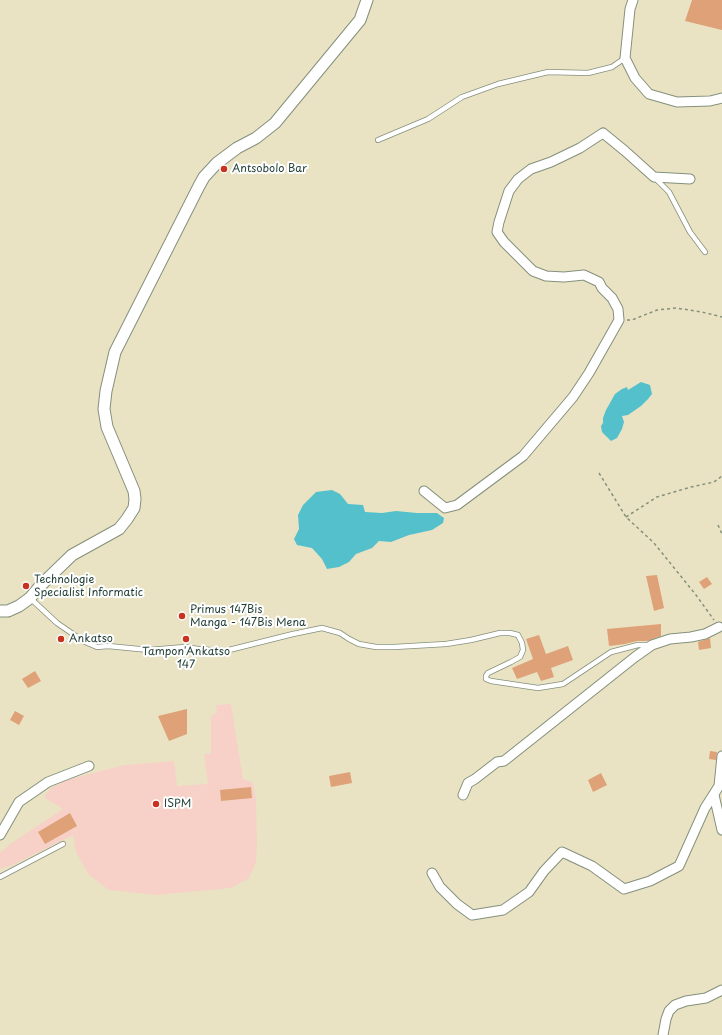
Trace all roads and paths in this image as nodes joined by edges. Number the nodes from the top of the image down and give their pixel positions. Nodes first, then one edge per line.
1 (367, 0) edge
2 (633, 0) edge
3 (625, 58) junction
4 (722, 98) edge
5 (378, 140) dead end
6 (654, 177) junction
7 (690, 179) dead end
8 (705, 252) dead end
9 (722, 316) edge
10 (620, 320) junction
11 (599, 473) dead end
12 (722, 476) edge
13 (424, 491) dead end
14 (626, 517) junction
15 (718, 525) dead end
16 (722, 534) edge
17 (30, 598) junction
18 (0, 611) edge
19 (719, 627) joint
20 (652, 645) junction
21 (722, 756) edge
22 (89, 766) dead end
23 (463, 795) dead end
24 (714, 795) junction
25 (722, 830) edge
26 (0, 835) edge
27 (63, 844) dead end
28 (432, 873) dead end
29 (0, 877) edge
30 (722, 990) edge
31 (663, 1035) edge

1 - 17 street
2 - 3 street
3 - 4 street
3 - 5 lane
6 - 7 street
6 - 8 lane
6 - 10 street
9 - 10 path
10 - 13 street
11 - 14 path
12 - 14 path
14 - 19 path
15 - 16 path
17 - 18 street
17 - 20 lane
19 - 20 street
20 - 23 street
21 - 24 street
22 - 26 street
24 - 25 street
24 - 28 street
27 - 29 lane
30 - 31 street

